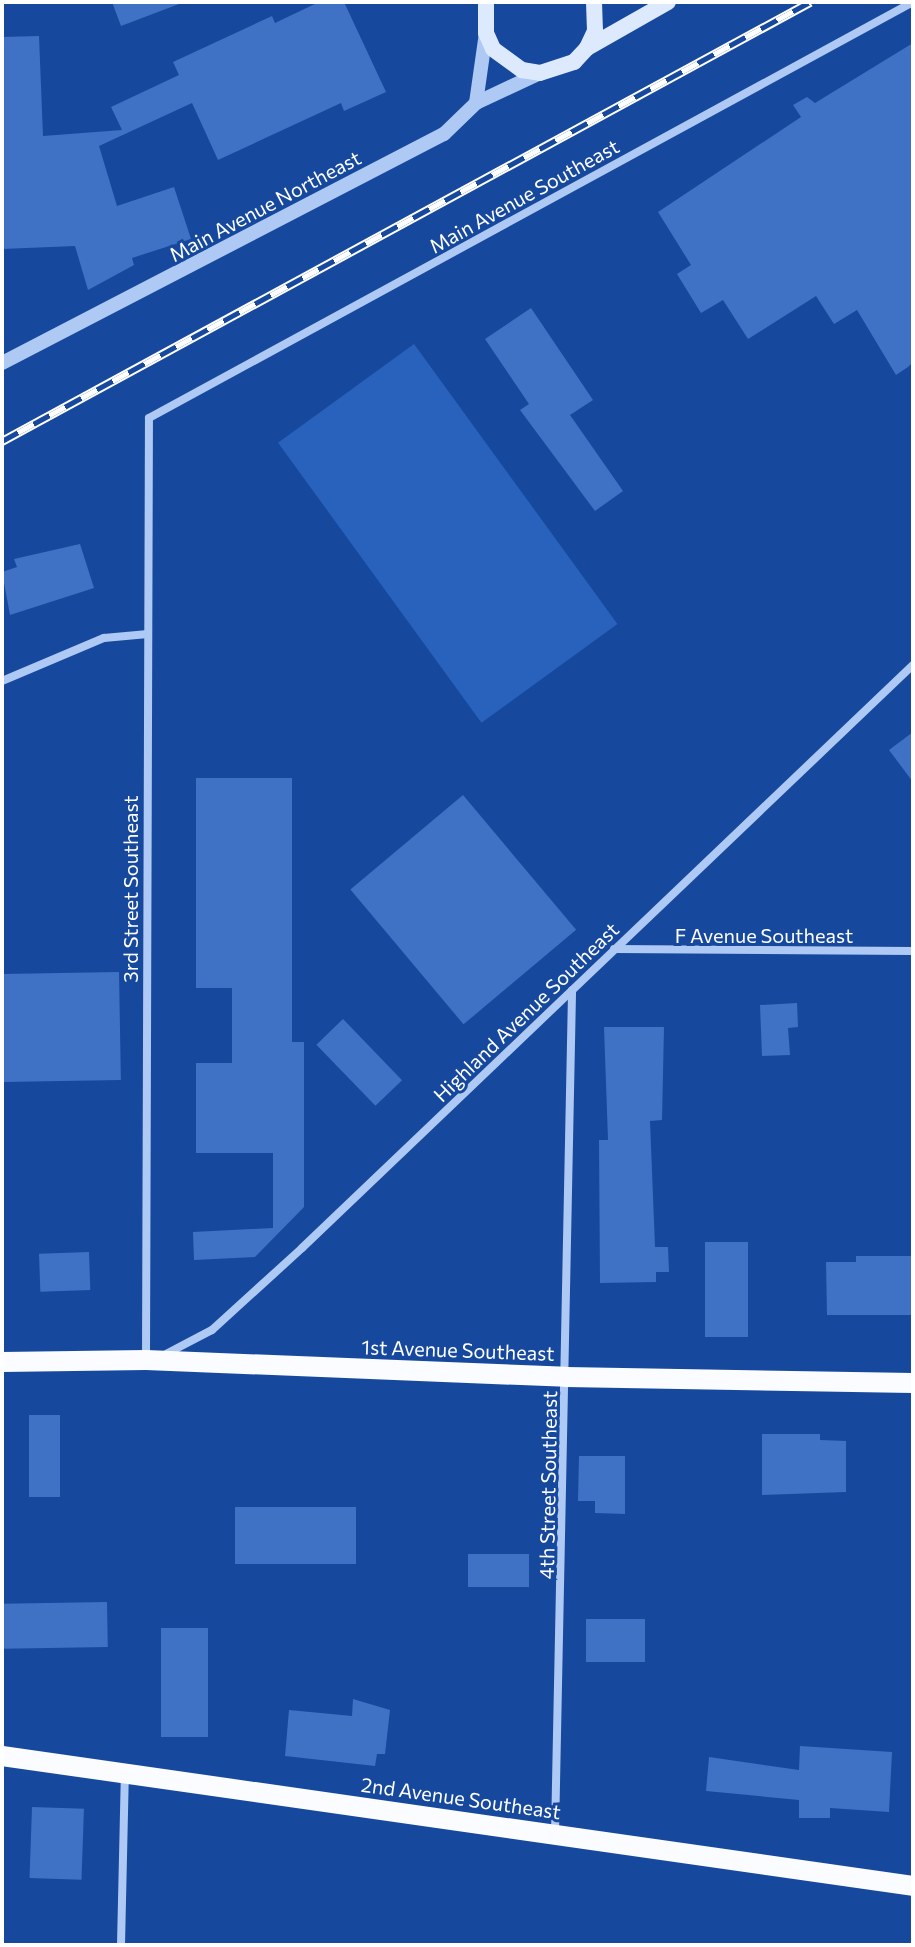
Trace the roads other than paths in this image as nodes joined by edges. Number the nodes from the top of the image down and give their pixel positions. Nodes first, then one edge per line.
1 (486, 2) edge
2 (594, 2) edge
3 (668, 2) edge
4 (913, 2) edge
5 (486, 33) junction
6 (587, 48) junction
7 (540, 73) junction
8 (476, 103) junction
9 (2, 363) edge
10 (149, 418) joint
11 (148, 634) junction
12 (913, 665) edge
13 (2, 681) edge
14 (614, 949) junction
15 (913, 951) edge
16 (572, 990) junction
17 (146, 1360) junction
18 (2, 1362) edge
19 (566, 1377) junction
20 (913, 1383) edge
21 (2, 1756) edge
22 (126, 1773) junction
23 (555, 1837) junction
24 (913, 1886) edge
25 (121, 1945) edge

1 - 5 main road
2 - 6 main road
3 - 6 main road
4 - 10 street, Main Avenue Southeast
5 - 7 main road
5 - 8 street
6 - 7 main road
7 - 8 street, Main Avenue Northeast
8 - 9 street, Main Avenue Northeast
10 - 11 street, 3rd Street Southeast
11 - 13 street
11 - 17 street, 3rd Street Southeast
12 - 14 street, Highland Avenue Southeast
14 - 15 street, F Avenue Southeast
14 - 16 street, Highland Avenue Southeast
16 - 17 street, Highland Avenue Southeast
16 - 19 street, 4th Street Southeast
17 - 18 main road, 1st Avenue Southeast
17 - 19 main road, 1st Avenue Southeast
19 - 20 main road, 1st Avenue Southeast
19 - 23 street, 4th Street Southeast
21 - 22 main road, 2nd Avenue Southeast
22 - 23 main road, 2nd Avenue Southeast
22 - 25 street
23 - 24 main road, 2nd Avenue Southeast

